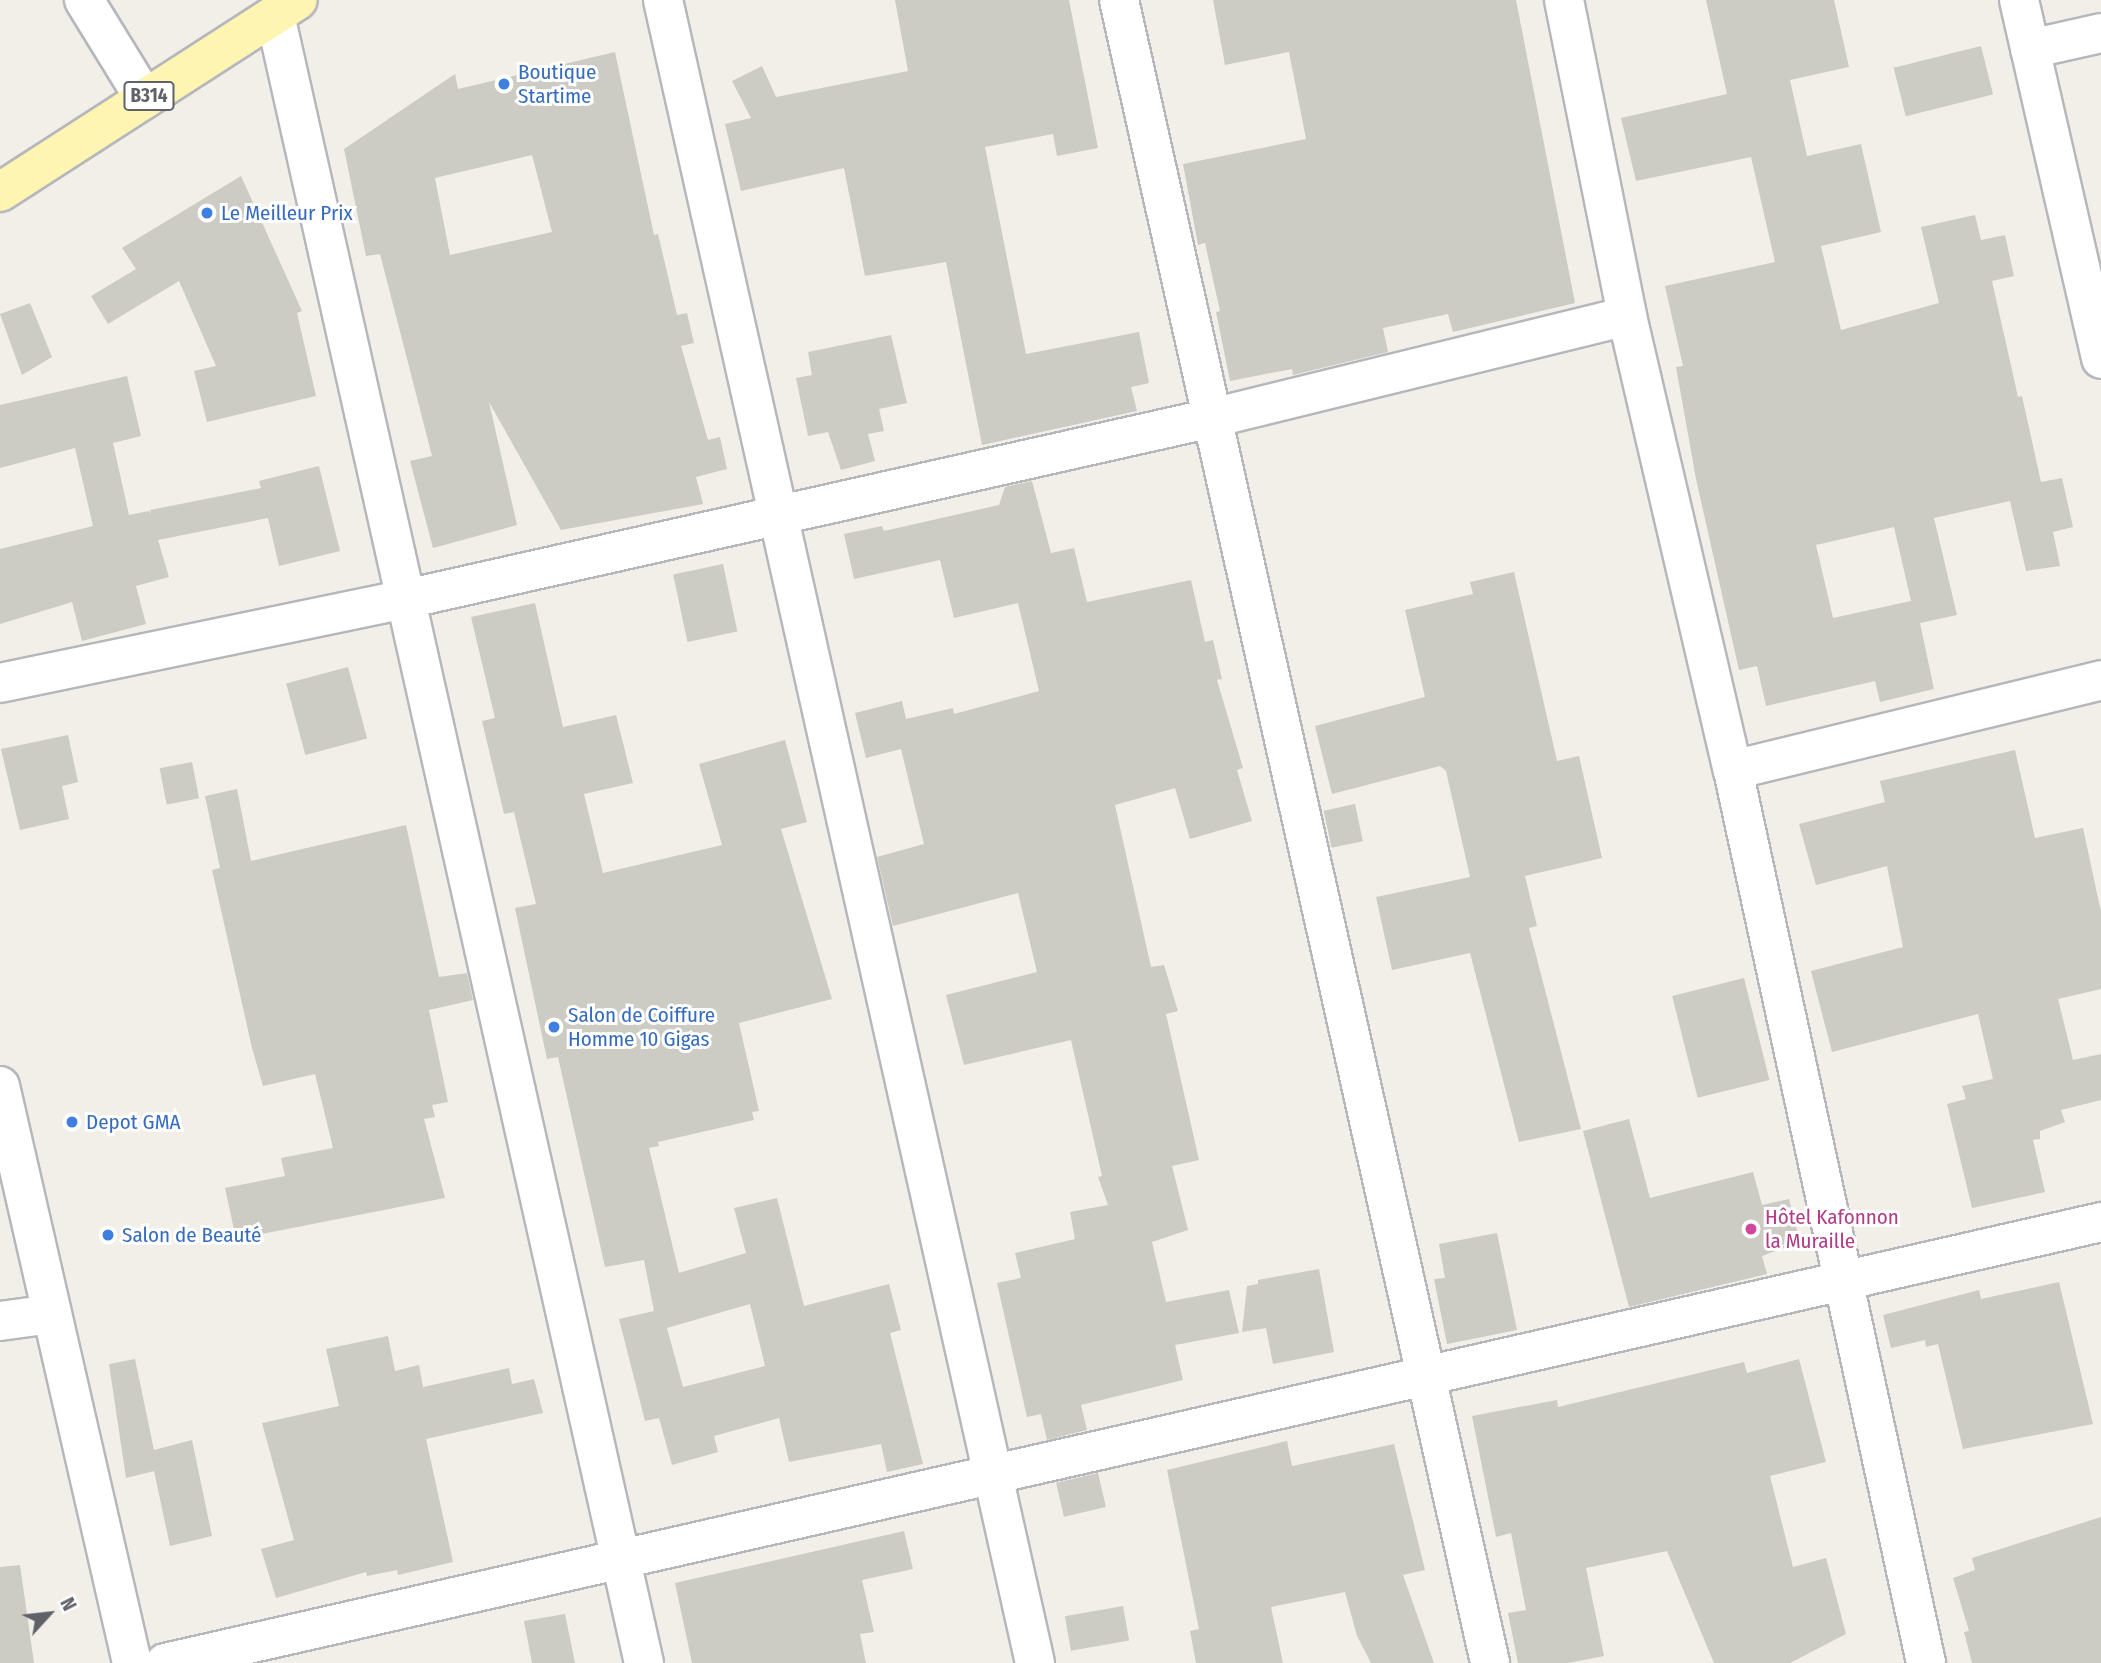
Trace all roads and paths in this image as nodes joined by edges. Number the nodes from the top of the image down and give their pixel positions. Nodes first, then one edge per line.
1 (84, 0) edge
2 (663, 0) edge
3 (1119, 0) edge
4 (1564, 0) edge
5 (2019, 0) edge
6 (287, 8) edge
7 (2101, 33) edge
8 (2031, 49) junction
9 (145, 99) junction
10 (0, 192) edge
11 (1627, 316) junction
12 (2101, 359) edge
13 (1212, 418) junction
14 (778, 513) junction
15 (406, 599) junction
16 (2101, 680) edge
17 (0, 682) edge
18 (1733, 770) junction
19 (0, 1086) edge
20 (2101, 1222) edge
21 (1844, 1281) junction
22 (52, 1314) junction
23 (0, 1321) edge
24 (1427, 1378) junction
25 (992, 1472) junction
26 (621, 1561) junction
27 (132, 1663) edge
28 (166, 1663) edge
29 (644, 1663) edge
30 (1035, 1663) edge
31 (1490, 1663) edge
32 (1926, 1663) edge

1 - 9 street
2 - 14 street
3 - 13 street
4 - 11 street
5 - 8 street
6 - 9 main road, B314
6 - 15 street
7 - 8 street
8 - 12 street
9 - 10 main road, B314
11 - 13 street
11 - 18 street
13 - 14 street
13 - 24 street
14 - 15 street
14 - 25 street
15 - 17 street
15 - 26 street
16 - 18 street
18 - 21 street
19 - 22 street
20 - 21 street
21 - 24 street
21 - 32 street
22 - 23 street
22 - 27 street
24 - 25 street
24 - 31 street
25 - 26 street
25 - 30 street
26 - 28 street
26 - 29 street

